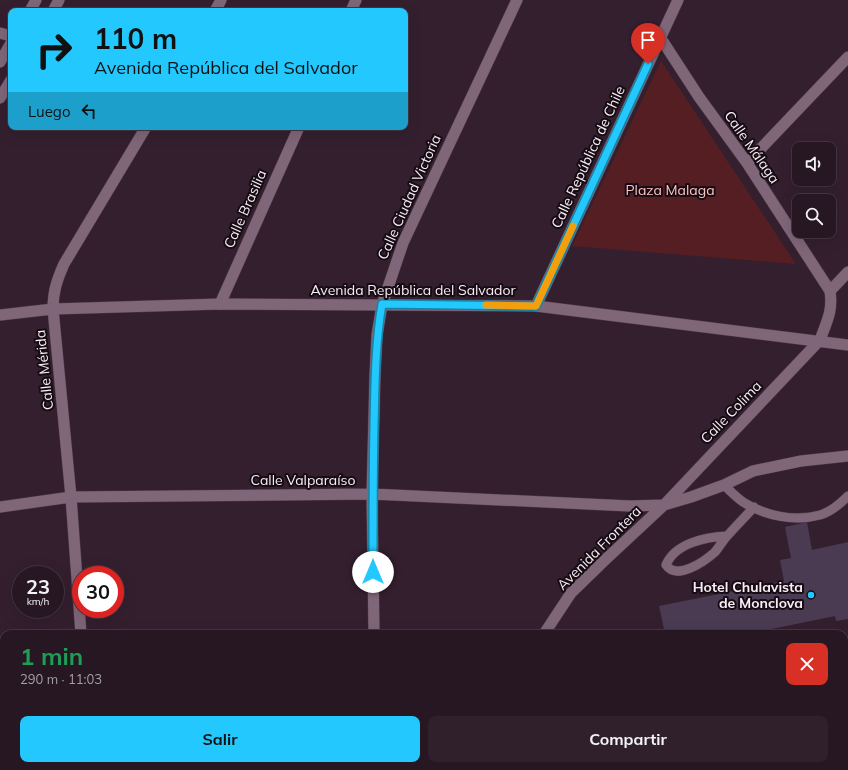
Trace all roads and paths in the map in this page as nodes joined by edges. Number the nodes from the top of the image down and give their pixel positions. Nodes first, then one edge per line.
1 (517, 0) edge
2 (678, 0) edge
3 (660, 37) junction
4 (8, 48) edge
5 (848, 57) edge
6 (0, 62) edge
7 (8, 85) edge
8 (0, 98) edge
9 (144, 130) edge
10 (298, 130) edge
11 (747, 163) junction
12 (848, 272) edge
13 (830, 291) junction
14 (220, 304) junction
15 (382, 304) junction
16 (536, 306) junction
17 (53, 309) junction
18 (0, 315) edge
19 (820, 340) junction
20 (848, 345) edge
21 (848, 456) edge
22 (724, 485) junction
23 (372, 494) junction
24 (848, 496) edge
25 (72, 497) junction
26 (664, 505) junction
27 (0, 507) edge
28 (754, 507) junction
29 (727, 536) junction
30 (81, 630) edge
31 (374, 630) edge
32 (547, 630) edge

1 - 15 street, Calle Ciudad Victoria
2 - 3 street, Calle República de Chile
3 - 11 street, Calle Málaga
3 - 16 street, Calle República de Chile
4 - 6 street
5 - 11 street
7 - 8 street
9 - 17 street, Calle Mérida
10 - 14 street, Calle Brasilia
11 - 13 street, Calle Málaga
12 - 13 street
13 - 19 street
14 - 15 street, Avenida República del Salvador
14 - 17 street, Avenida República del Salvador
15 - 16 street, Avenida República del Salvador
15 - 23 street, Calle Ciudad Victoria
16 - 19 street, Avenida República del Salvador
17 - 18 street, Avenida República del Salvador
17 - 25 street, Calle Mérida
19 - 20 street, Avenida República del Salvador
19 - 26 street, Calle Colima
21 - 22 street, Calle Valparaíso
22 - 26 street, Calle Valparaíso
22 - 28 lane
23 - 25 street, Calle Valparaíso
23 - 26 street, Calle Valparaíso
23 - 31 street, Calle Ciudad Victoria
24 - 28 lane
25 - 27 street, Calle Valparaíso
25 - 30 street, Calle Mérida
26 - 32 street, Avenida Frontera
28 - 29 lane
29 - 29 lane

